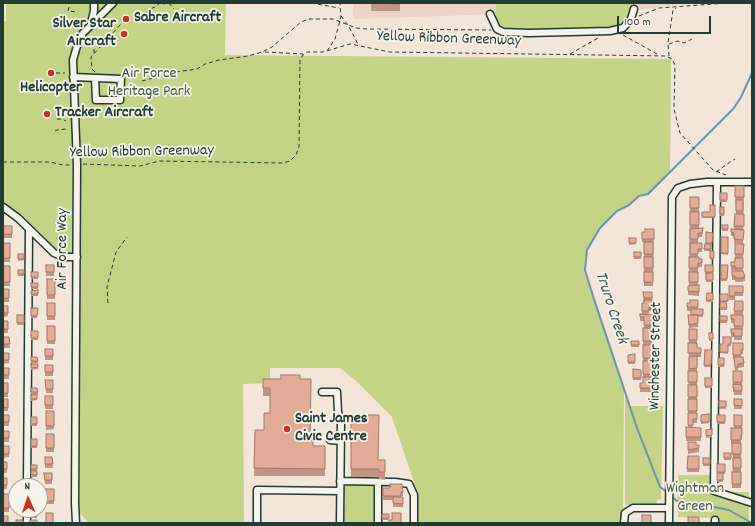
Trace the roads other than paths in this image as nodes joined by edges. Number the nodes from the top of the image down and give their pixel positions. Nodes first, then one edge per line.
1 (94, 3) edge
2 (109, 4) edge
3 (634, 9) dead end
4 (490, 14) dead end
5 (89, 26) junction
6 (96, 76) junction
7 (73, 77) junction
8 (717, 182) junction
9 (752, 182) edge
10 (3, 207) edge
11 (29, 229) junction
12 (77, 257) junction
13 (322, 392) dead end
14 (330, 440) dead end
15 (340, 440) junction
16 (27, 478) edge
17 (340, 481) junction
18 (378, 482) junction
19 (340, 491) junction
20 (75, 503) junction
21 (752, 503) edge
22 (669, 505) junction
23 (73, 523) edge
24 (76, 523) edge
25 (257, 523) edge
26 (340, 523) edge
27 (378, 523) edge
28 (414, 523) edge
29 (624, 523) edge
30 (669, 523) edge

1 - 5 street
2 - 5 street, Air Force Way
3 - 4 street
5 - 7 street, Air Force Way
6 - 6 street
6 - 7 street
7 - 12 street, Air Force Way
8 - 9 street
8 - 21 street
8 - 22 street, Winchester Street
10 - 11 street
11 - 12 street
11 - 16 street
12 - 20 street, Air Force Way
13 - 15 street
14 - 15 street
15 - 17 street
17 - 18 street
17 - 19 street
18 - 27 street
18 - 28 street
19 - 25 street
19 - 26 street
20 - 23 street, Air Force Way
20 - 24 street, Air Force Way
22 - 29 street
22 - 30 street, Winchester Street

